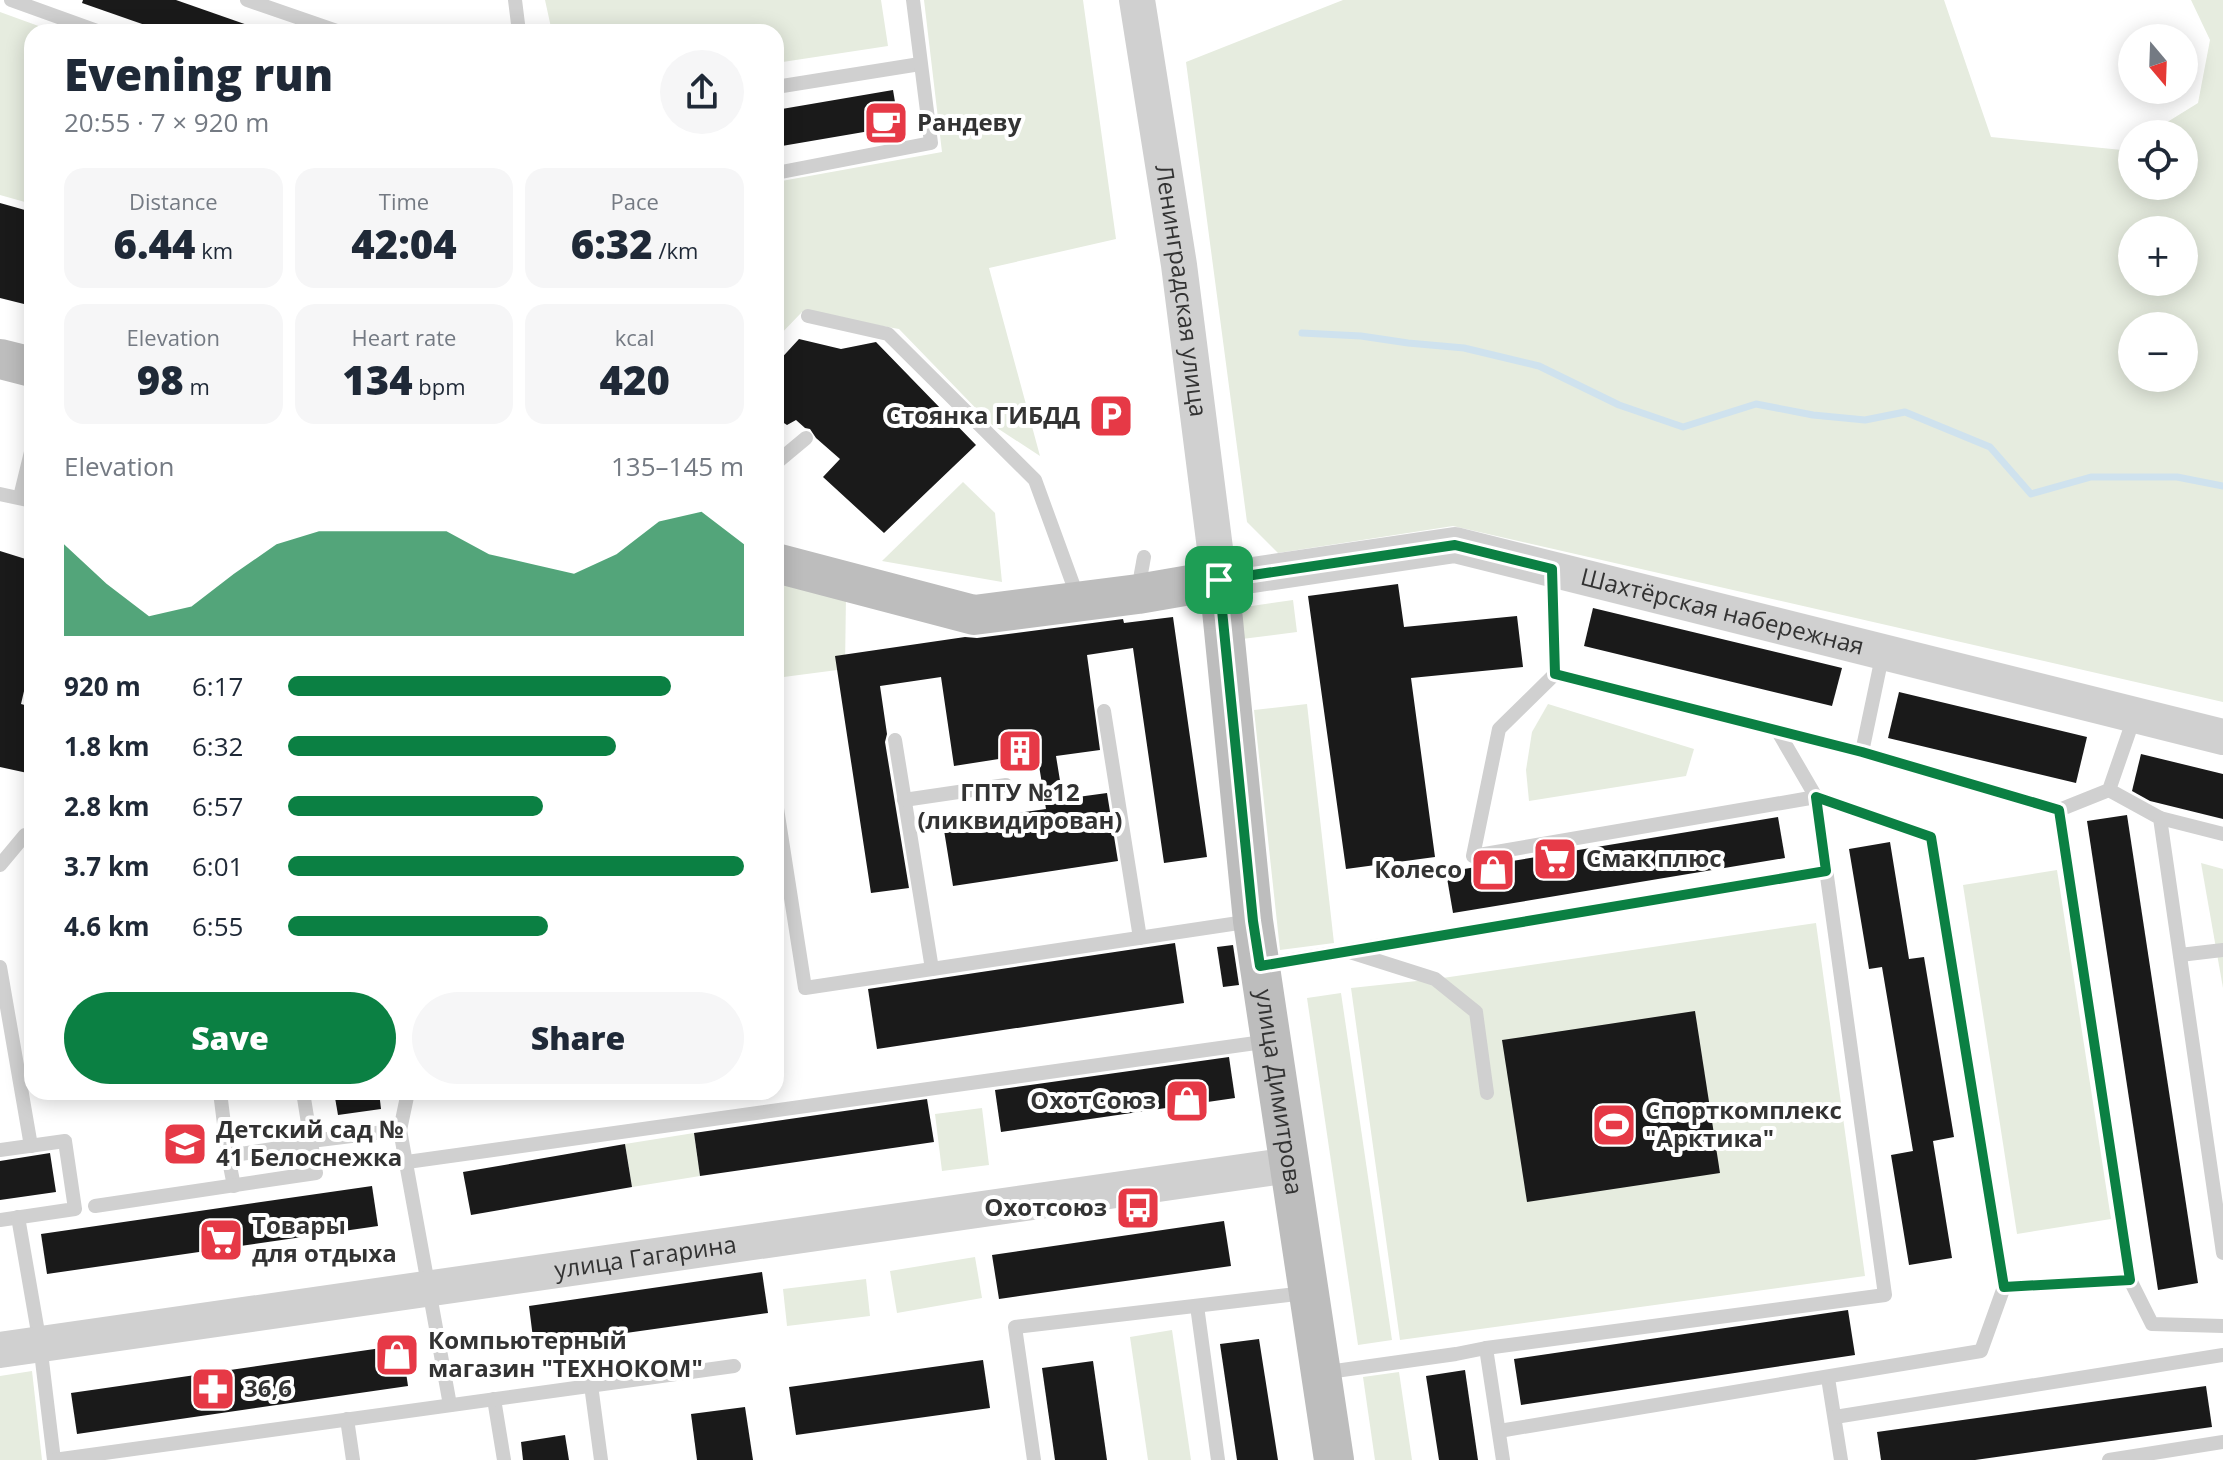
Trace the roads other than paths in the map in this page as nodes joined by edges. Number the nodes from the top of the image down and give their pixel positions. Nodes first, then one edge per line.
1 (11, 0) edge
2 (247, 0) edge
3 (515, 0) edge
4 (913, 0) edge
5 (1137, 0) edge
6 (78, 24) edge
7 (317, 24) edge
8 (518, 24) edge
9 (920, 64) junction
10 (784, 86) edge
11 (784, 171) edge
12 (808, 316) dead end
13 (0, 359) edge
14 (24, 365) edge
15 (806, 438) dead end
16 (784, 456) edge
17 (0, 494) edge
18 (24, 499) edge
19 (784, 565) edge
20 (1552, 569) junction
21 (1219, 580) junction
22 (1080, 602) junction
23 (1883, 652) junction
24 (1555, 674) junction
25 (1104, 711) dead end
26 (2135, 715) junction
27 (1777, 730) junction
28 (2223, 737) edge
29 (895, 740) dead end
30 (1862, 752) junction
31 (1006, 785) dead end
32 (2109, 790) junction
33 (1816, 797) junction
34 (904, 800) junction
35 (2059, 810) junction
36 (2160, 818) junction
37 (2223, 834) edge
38 (24, 836) edge
39 (784, 853) edge
40 (0, 865) edge
41 (1826, 871) junction
42 (1253, 921) junction
43 (1140, 938) junction
44 (2223, 950) edge
45 (1348, 951) junction
46 (2180, 955) junction
47 (1260, 966) junction
48 (0, 967) edge
49 (932, 969) junction
50 (1271, 1040) junction
51 (1487, 1093) dead end
52 (221, 1100) edge
53 (304, 1100) edge
54 (406, 1100) edge
55 (400, 1130) junction
56 (311, 1141) junction
57 (31, 1146) junction
58 (0, 1150) edge
59 (228, 1156) junction
60 (407, 1162) junction
61 (1290, 1165) junction
62 (234, 1186) junction
63 (95, 1206) dead end
64 (18, 1217) junction
65 (0, 1220) edge
66 (2223, 1253) edge
67 (2130, 1280) junction
68 (2004, 1287) junction
69 (430, 1288) junction
70 (1309, 1292) junction
71 (1197, 1306) junction
72 (2223, 1326) edge
73 (40, 1344) junction
74 (1486, 1348) junction
75 (0, 1350) edge
76 (2223, 1355) edge
77 (734, 1366) dead end
78 (1321, 1373) junction
79 (1828, 1378) junction
80 (591, 1385) junction
81 (494, 1399) junction
82 (450, 1405) junction
83 (1835, 1417) junction
84 (347, 1419) junction
85 (1499, 1431) junction
86 (2223, 1442) edge
87 (502, 1457) edge
88 (54, 1460) edge
89 (353, 1460) edge
90 (601, 1460) edge
91 (1034, 1460) edge
92 (1218, 1460) edge
93 (1334, 1460) edge
94 (1503, 1460) edge
95 (1841, 1460) edge
96 (2109, 1460) edge

1 - 6 lane
2 - 7 lane
3 - 8 lane
4 - 9 lane
5 - 21 street, Ленинградская улица
9 - 10 lane
9 - 11 lane
12 - 22 lane
13 - 14 main road
15 - 16 lane
17 - 18 lane
19 - 22 main road
20 - 21 street, Шахтёрская набережная
20 - 23 street, Шахтёрская набережная
20 - 24 lane
21 - 22 main road
21 - 42 main road, улица Димитрова
23 - 26 street, Шахтёрская набережная
23 - 30 lane
24 - 27 lane
24 - 33 lane
25 - 43 lane
26 - 28 street, Шахтёрская набережная
26 - 32 lane
27 - 30 lane
27 - 33 lane
29 - 34 lane
30 - 35 lane
31 - 34 lane
32 - 35 lane
32 - 36 lane
33 - 41 lane
33 - 68 lane
34 - 49 lane
35 - 67 lane
36 - 37 lane
36 - 46 lane
38 - 40 lane
39 - 49 lane
41 - 45 lane
41 - 74 lane
42 - 43 lane
42 - 47 main road, улица Димитрова
43 - 49 lane
44 - 46 lane
45 - 47 lane
45 - 51 lane
46 - 66 lane
47 - 50 main road, улица Димитрова
48 - 57 lane
50 - 60 lane
50 - 61 main road, улица Димитрова
52 - 59 lane
53 - 56 lane
54 - 55 lane
55 - 56 lane
55 - 60 lane
56 - 59 lane
56 - 62 lane
57 - 58 lane
57 - 64 lane
59 - 62 lane
60 - 69 lane
61 - 69 street, улица Гагарина
61 - 70 main road, улица Димитрова
62 - 63 lane
64 - 65 lane
64 - 73 lane
67 - 68 lane
67 - 72 lane
68 - 79 lane
69 - 73 street, улица Гагарина
69 - 82 lane
70 - 71 lane
70 - 78 main road, улица Димитрова
71 - 91 lane
71 - 92 lane
73 - 75 street, улица Гагарина
73 - 88 lane
74 - 78 lane
74 - 85 lane
76 - 83 lane
77 - 80 lane
78 - 93 main road, улица Димитрова
79 - 83 lane
79 - 85 lane
80 - 81 lane
80 - 90 lane
81 - 82 lane
81 - 87 lane
82 - 84 lane
83 - 95 lane
84 - 88 lane
84 - 89 lane
85 - 94 lane
86 - 96 lane

